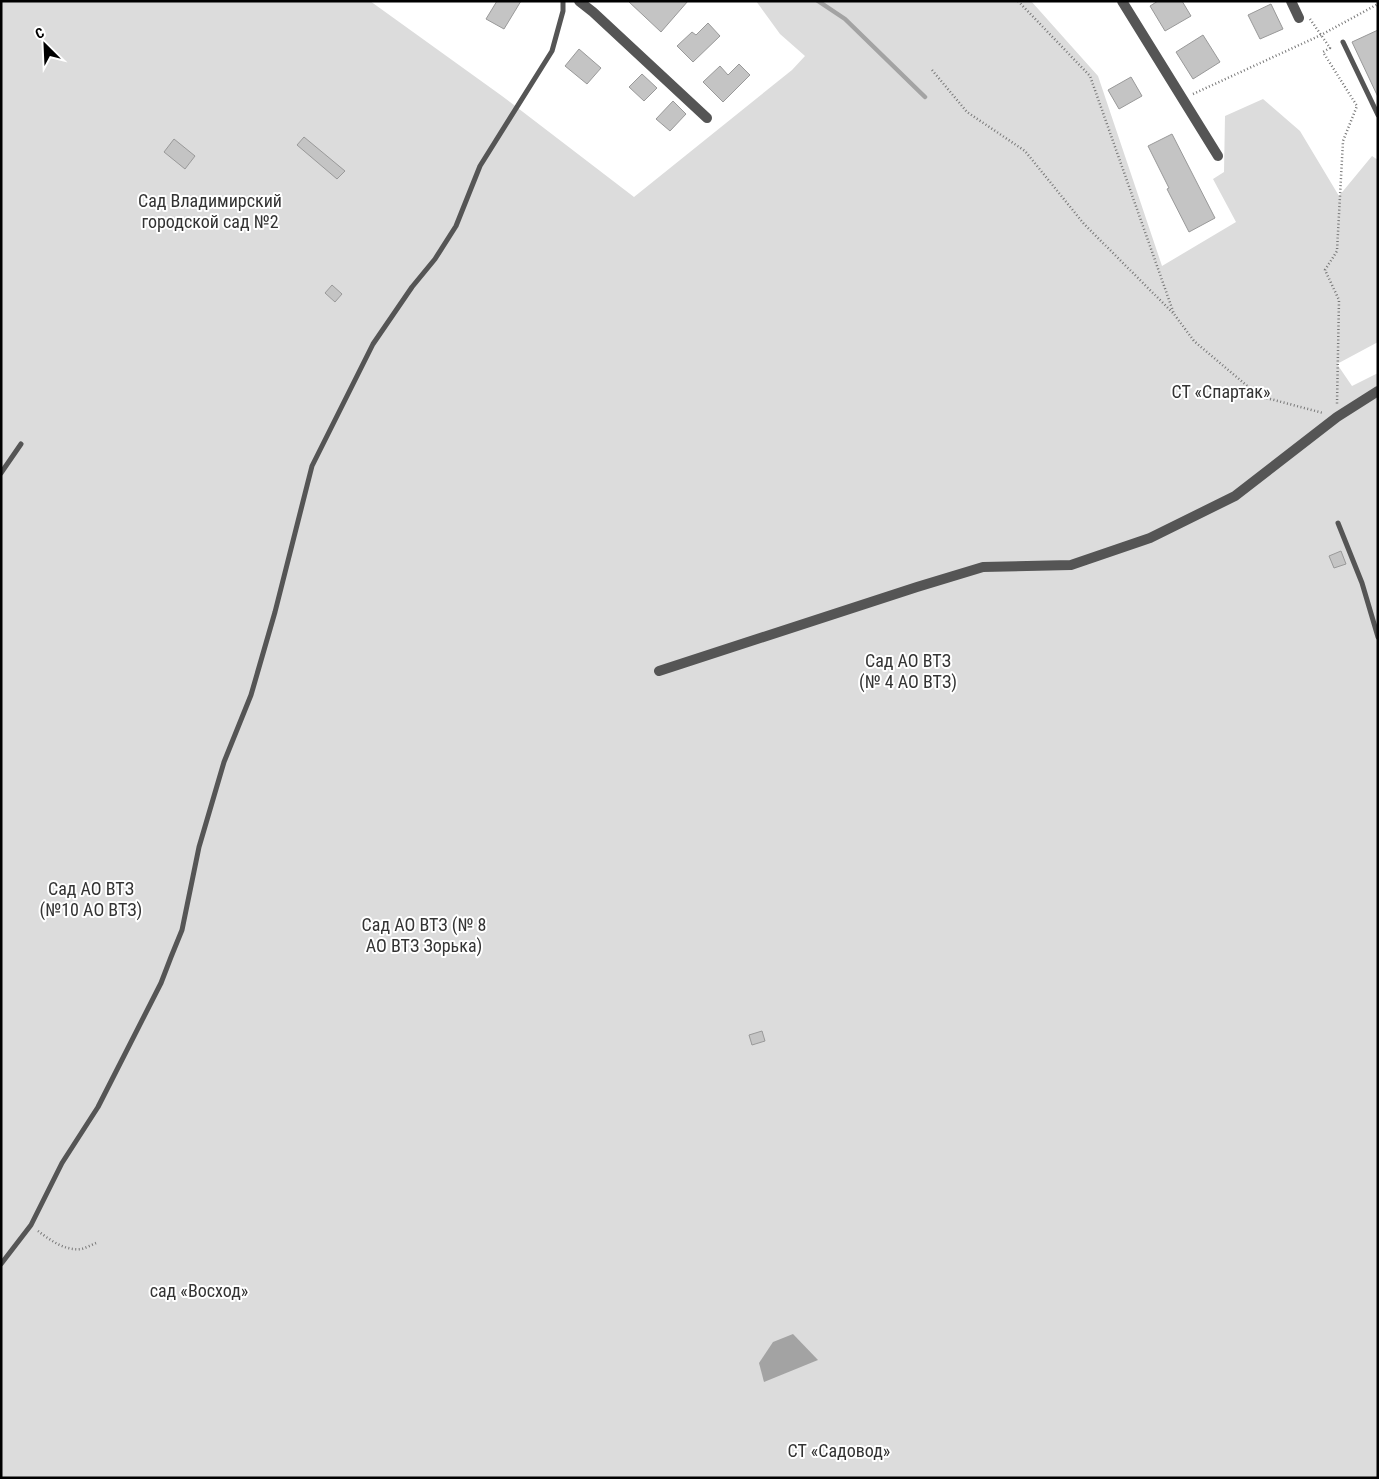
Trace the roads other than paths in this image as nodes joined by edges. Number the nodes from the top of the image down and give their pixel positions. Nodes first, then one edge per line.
1 (563, 1) edge
2 (578, 1) edge
3 (1122, 1) edge
4 (1291, 1) edge
5 (1299, 18) road end
6 (1343, 42) dead end
7 (1378, 114) edge
8 (707, 118) dead end
9 (1218, 156) dead end
10 (1378, 391) edge
11 (20, 444) dead end
12 (1, 473) edge
13 (1338, 523) dead end
14 (1378, 637) edge
15 (659, 671) dead end
16 (1, 1264) edge

1 - 16 lane
2 - 8 street
3 - 9 street
4 - 5 street
6 - 7 lane
10 - 15 street
11 - 12 lane
13 - 14 lane

